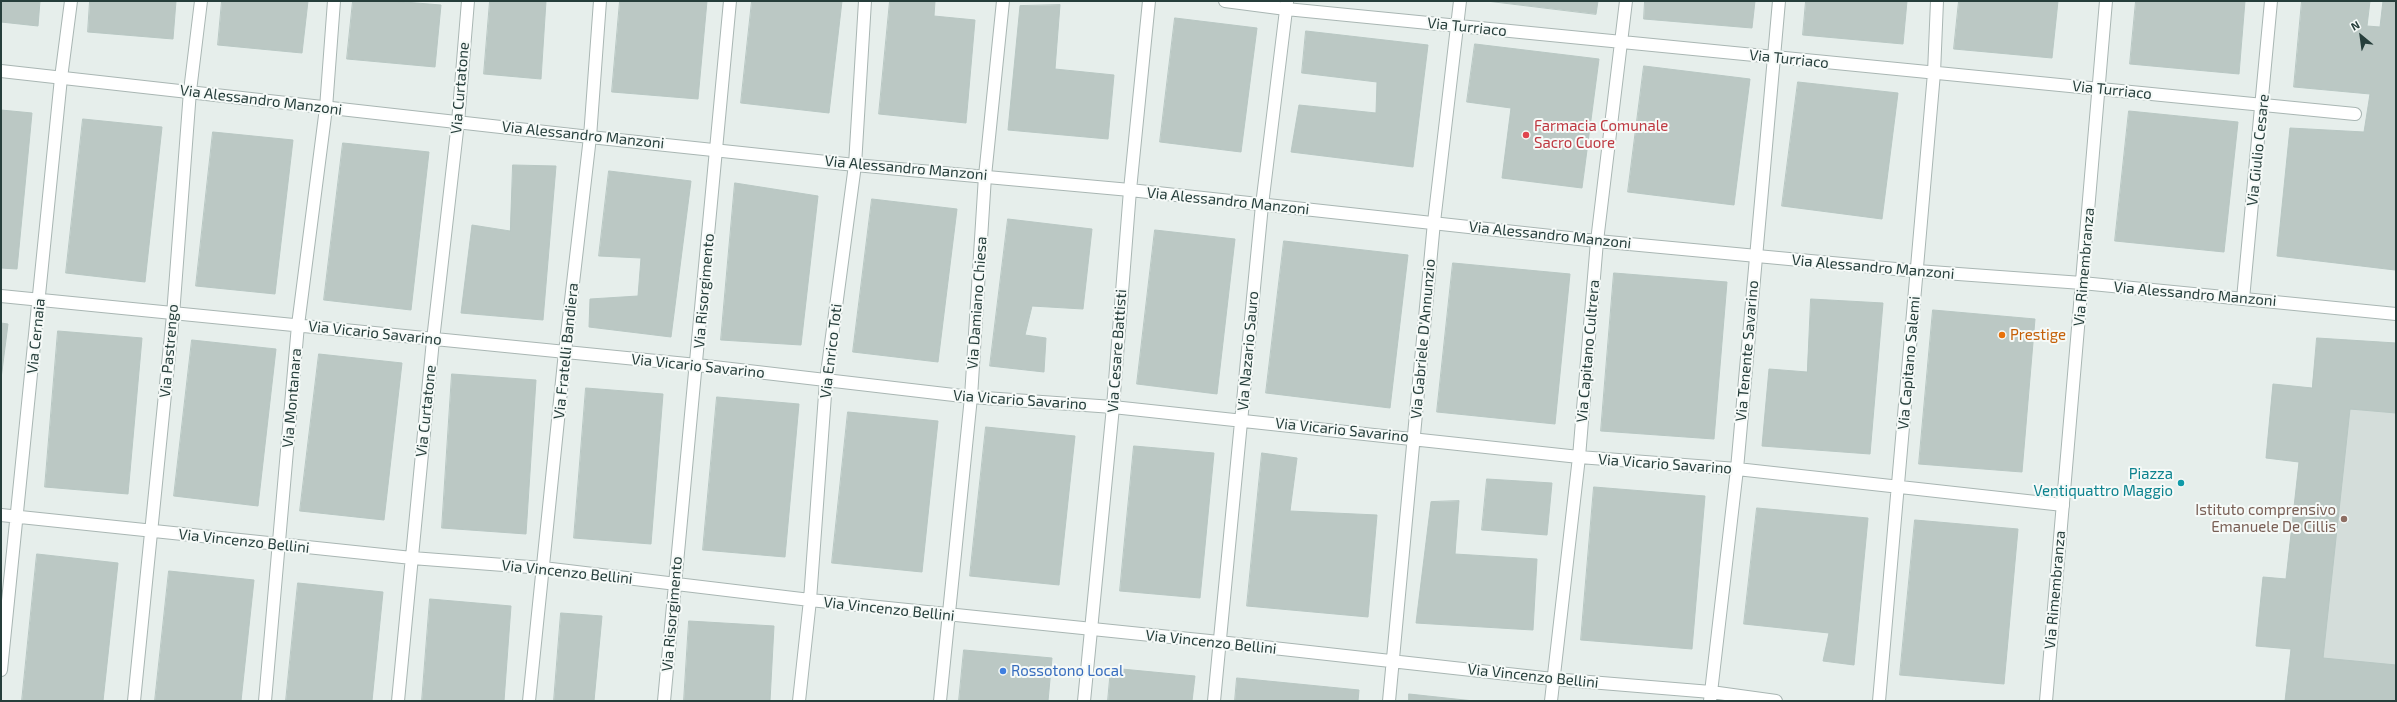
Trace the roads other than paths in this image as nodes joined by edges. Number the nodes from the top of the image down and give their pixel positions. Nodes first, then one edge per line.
1 (71, 1) edge
2 (201, 1) edge
3 (334, 1) edge
4 (468, 1) edge
5 (600, 1) edge
6 (730, 1) edge
7 (865, 1) edge
8 (1003, 1) edge
9 (1149, 1) edge
10 (1224, 1) edge
11 (1460, 1) edge
12 (1626, 1) edge
13 (1779, 1) edge
14 (1937, 1) edge
15 (2106, 1) edge
16 (2271, 1) edge
17 (1287, 5) edge
18 (1458, 26) junction
19 (1621, 42) junction
20 (1773, 57) junction
21 (3, 70) edge
22 (1934, 73) junction
23 (61, 78) junction
24 (2099, 89) junction
25 (190, 91) junction
26 (2263, 106) junction
27 (326, 108) junction
28 (2354, 114) dead end
29 (458, 122) junction
30 (590, 137) junction
31 (716, 149) junction
32 (855, 165) junction
33 (985, 176) junction
34 (1130, 190) junction
35 (1262, 205) junction
36 (1434, 222) junction
37 (1597, 241) junction
38 (1756, 256) junction
39 (1917, 271) junction
40 (2082, 283) junction
41 (1, 296) edge
42 (2243, 299) junction
43 (40, 300) junction
44 (2396, 314) edge
45 (173, 315) junction
46 (298, 326) junction
47 (433, 340) junction
48 (565, 352) junction
49 (697, 365) junction
50 (826, 381) junction
51 (970, 397) junction
52 (1113, 407) junction
53 (1242, 419) junction
54 (1413, 438) junction
55 (1579, 457) junction
56 (1737, 469) junction
57 (1898, 486) junction
58 (2063, 505) junction
59 (1, 515) edge
60 (17, 516) junction
61 (152, 531) junction
62 (280, 545) junction
63 (412, 558) junction
64 (543, 568) junction
65 (674, 583) junction
66 (810, 600) junction
67 (949, 615) junction
68 (1091, 630) junction
69 (1219, 642) junction
70 (1394, 661) junction
71 (1, 670) edge
72 (1553, 680) junction
73 (1710, 697) edge
74 (134, 701) edge
75 (265, 701) edge
76 (398, 701) edge
77 (529, 701) edge
78 (664, 701) edge
79 (800, 701) edge
80 (940, 701) edge
81 (1084, 701) edge
82 (1214, 701) edge
83 (1389, 701) edge
84 (1551, 701) edge
85 (1776, 701) edge
86 (1879, 701) edge
87 (2046, 701) edge

1 - 23 street, Via Cernaia
2 - 25 street, Via Pastrengo
3 - 27 street, Via Montanara
4 - 29 street, Via Curtatone
5 - 30 street, Via Fratelli Bandiera
6 - 31 street, Via Risorgimento
7 - 32 street, Via Enrico Toti
8 - 33 street, Via Damiano Chiesa
9 - 34 street, Via Cesare Battisti
10 - 17 street, Via Turriaco
11 - 18 street, Via Gabriele D'Annunzio
12 - 19 street, Via Capitano Cultrera
13 - 20 street, Via Tenente Savarino
14 - 22 street, Via Capitano Salemi
15 - 24 street, Via Rimembranza
16 - 26 street, Via Giulio Cesare
17 - 18 street, Via Turriaco
17 - 35 street, Via Nazario Sauro
18 - 19 street, Via Turriaco
18 - 36 street, Via Gabriele D'Annunzio
19 - 20 street, Via Turriaco
19 - 37 street, Via Capitano Cultrera
20 - 22 street, Via Turriaco
20 - 38 street, Via Tenente Savarino
21 - 23 street, Via Alessandro Manzoni
22 - 24 street, Via Turriaco
22 - 39 street, Via Capitano Salemi
23 - 25 street, Via Alessandro Manzoni
23 - 43 street, Via Cernaia
24 - 26 street, Via Turriaco
24 - 40 street, Via Rimembranza
25 - 27 street, Via Alessandro Manzoni
25 - 45 street, Via Pastrengo
26 - 28 street, Via Turriaco
26 - 42 street, Via Giulio Cesare
27 - 29 street, Via Alessandro Manzoni
27 - 46 street, Via Montanara
29 - 30 street, Via Alessandro Manzoni
29 - 47 street, Via Curtatone
30 - 31 street, Via Alessandro Manzoni
30 - 48 street, Via Fratelli Bandiera
31 - 32 street, Via Alessandro Manzoni
31 - 49 street, Via Risorgimento
32 - 33 street, Via Alessandro Manzoni
32 - 50 street, Via Enrico Toti
33 - 34 street, Via Alessandro Manzoni
33 - 51 street, Via Damiano Chiesa
34 - 35 street, Via Alessandro Manzoni
34 - 52 street, Via Cesare Battisti
35 - 36 street, Via Alessandro Manzoni
35 - 53 street, Via Nazario Sauro
36 - 37 street, Via Alessandro Manzoni
36 - 54 street, Via Gabriele D'Annunzio
37 - 38 street, Via Alessandro Manzoni
37 - 55 street, Via Capitano Cultrera
38 - 39 street, Via Alessandro Manzoni
38 - 56 street, Via Tenente Savarino
39 - 40 street, Via Alessandro Manzoni
39 - 57 street, Via Capitano Salemi
40 - 42 street, Via Alessandro Manzoni
40 - 58 street, Via Rimembranza
41 - 43 street, Via Vicario Savarino
42 - 44 street, Via Alessandro Manzoni
43 - 45 street, Via Vicario Savarino
43 - 60 street, Via Cernaia
45 - 46 street, Via Vicario Savarino
45 - 61 street, Via Pastrengo
46 - 47 street, Via Vicario Savarino
46 - 62 street, Via Montanara
47 - 48 street, Via Vicario Savarino
47 - 63 street, Via Curtatone
48 - 49 street, Via Vicario Savarino
48 - 64 street, Via Fratelli Bandiera
49 - 50 street, Via Vicario Savarino
49 - 65 street, Via Risorgimento
50 - 51 street, Via Vicario Savarino
50 - 66 street, Via Enrico Toti
51 - 52 street, Via Vicario Savarino
51 - 67 street, Via Damiano Chiesa
52 - 53 street, Via Vicario Savarino
52 - 68 street, Via Cesare Battisti
53 - 54 street, Via Vicario Savarino
53 - 69 street, Via Nazario Sauro
54 - 55 street, Via Vicario Savarino
54 - 70 street, Via Gabriele D'Annunzio
55 - 56 street, Via Vicario Savarino
55 - 72 street, Via Capitano Cultrera
56 - 57 street, Via Vicario Savarino
56 - 73 street, Via Tenente Savarino
57 - 58 street, Via Vicario Savarino
57 - 86 street, Via Capitano Salemi
58 - 87 street, Via Rimembranza
59 - 60 street, Via Vincenzo Bellini
60 - 61 street, Via Vincenzo Bellini
60 - 71 street, Via Cernaia
61 - 62 street, Via Vincenzo Bellini
61 - 74 street, Via Pastrengo
62 - 63 street, Via Vincenzo Bellini
62 - 75 street, Via Montanara
63 - 64 street, Via Vincenzo Bellini
63 - 76 street, Via Curtatone
64 - 65 street, Via Vincenzo Bellini
64 - 77 street, Via Fratelli Bandiera
65 - 66 street, Via Vincenzo Bellini
65 - 78 street, Via Risorgimento
66 - 67 street, Via Vincenzo Bellini
66 - 79 street, Via Enrico Toti
67 - 68 street, Via Vincenzo Bellini
67 - 80 street, Via Damiano Chiesa
68 - 69 street, Via Vincenzo Bellini
68 - 81 street, Via Cesare Battisti
69 - 70 street, Via Vincenzo Bellini
69 - 82 street, Via Nazario Sauro
70 - 72 street, Via Vincenzo Bellini
70 - 83 street, Via Gabriele D'Annunzio
72 - 73 street, Via Vincenzo Bellini
72 - 84 street, Via Capitano Cultrera
73 - 85 street, Via Vincenzo Bellini

